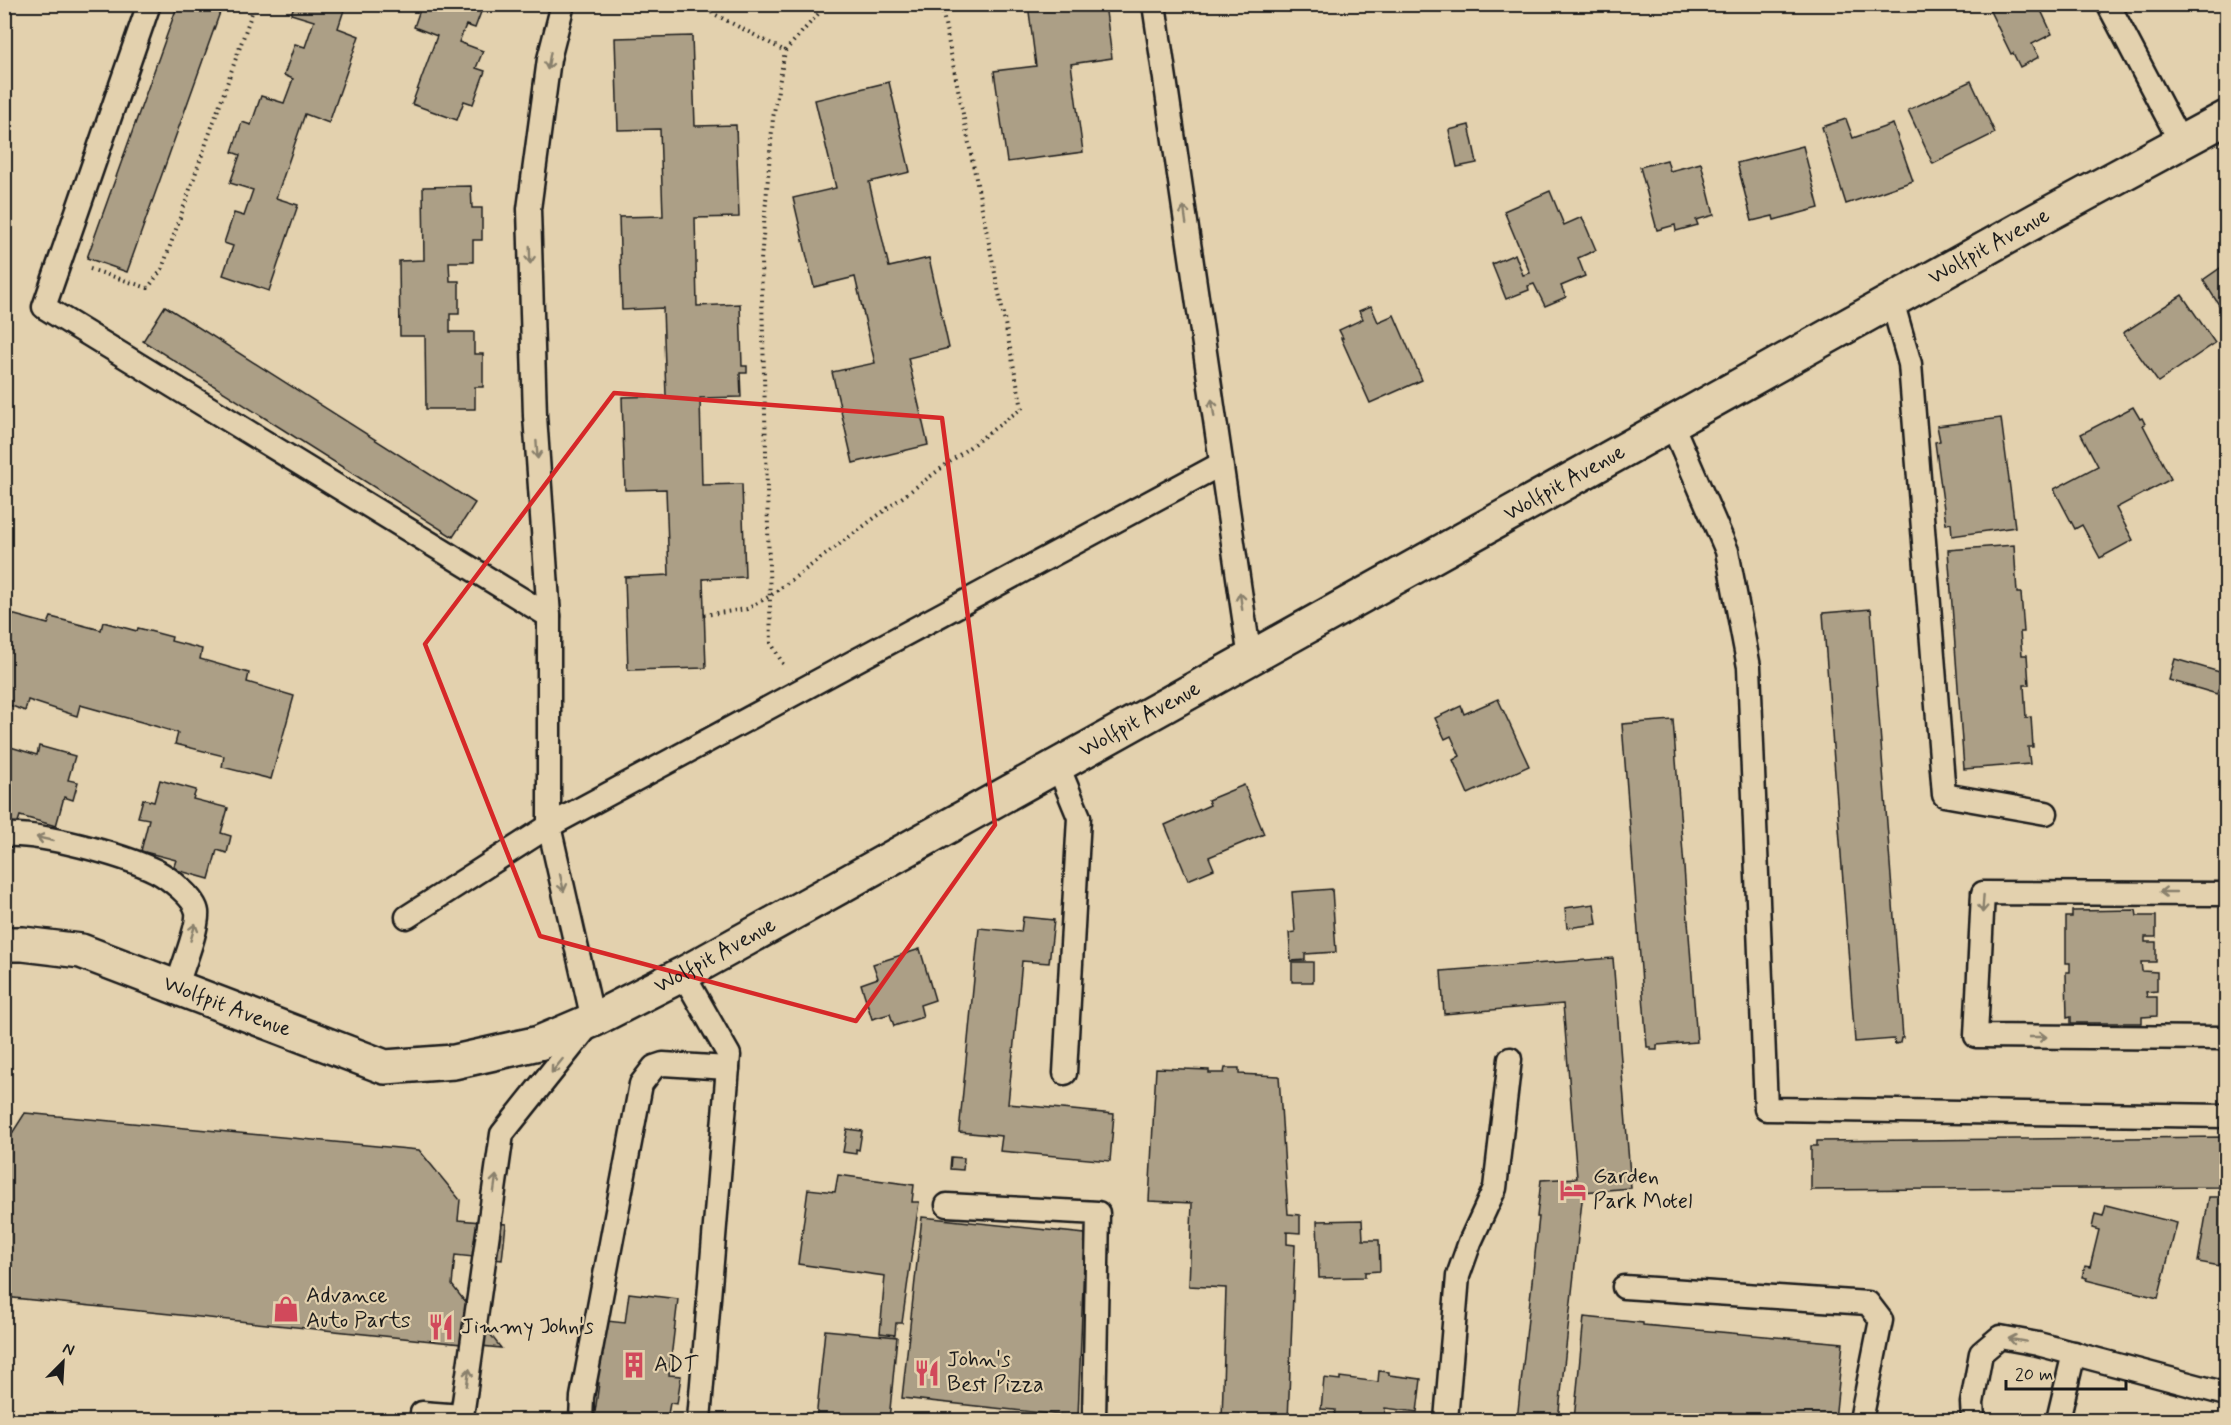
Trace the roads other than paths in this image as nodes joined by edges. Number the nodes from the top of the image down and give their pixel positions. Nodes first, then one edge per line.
1 (149, 4) edge
2 (563, 4) edge
3 (1154, 4) edge
4 (2108, 4) edge
5 (2226, 118) edge
6 (2181, 143) junction
7 (1892, 301) junction
8 (1672, 424) junction
9 (1221, 464) junction
10 (549, 616) junction
11 (1250, 659) junction
12 (1059, 765) junction
13 (2046, 813) dead end
14 (549, 826) junction
15 (4, 835) edge
16 (2226, 894) edge
17 (407, 917) dead end
18 (4, 944) edge
19 (683, 974) junction
20 (176, 988) junction
21 (593, 1020) junction
22 (2226, 1038) edge
23 (1510, 1059) dead end
24 (728, 1068) junction
25 (1065, 1073) dead end
26 (2226, 1116) edge
27 (947, 1205) dead end
28 (1624, 1287) dead end
29 (2074, 1353) junction
30 (2226, 1394) edge
31 (423, 1413) dead end
32 (582, 1420) edge
33 (699, 1420) edge
34 (1094, 1420) edge
35 (1446, 1420) edge
36 (1861, 1420) edge
37 (1973, 1420) edge
38 (2058, 1420) edge

1 - 10 lane
2 -> 10 lane
9 -> 3 lane
4 - 6 lane
5 - 6 street, Wolfpit Avenue
6 - 7 street, Wolfpit Avenue
7 - 8 street, Wolfpit Avenue
7 - 13 lane
8 - 11 street, Wolfpit Avenue
8 - 26 lane
11 -> 9 lane
9 - 14 lane
10 - 14 lane
11 - 12 street, Wolfpit Avenue
12 - 19 street, Wolfpit Avenue
12 - 25 lane
14 - 17 lane
14 -> 21 lane
20 -> 15 lane
16 -> 22 lane
18 - 20 street, Wolfpit Avenue
19 - 21 street, Wolfpit Avenue
19 - 24 lane
20 - 21 street, Wolfpit Avenue
21 - 31 lane
23 - 35 lane
24 - 32 lane
24 - 33 lane
27 - 34 lane
28 - 36 lane
29 - 30 lane
29 -> 37 lane
29 - 38 lane

